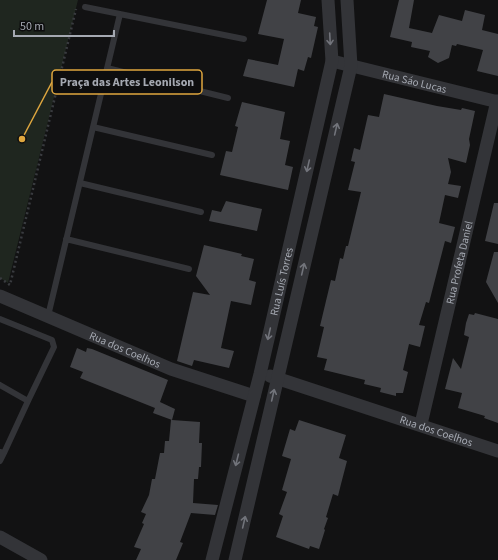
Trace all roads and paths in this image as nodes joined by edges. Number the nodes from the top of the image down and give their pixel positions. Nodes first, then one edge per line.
1 (328, 0) edge
2 (347, 0) edge
3 (85, 7) dead end
4 (77, 8) dead end
5 (120, 14) junction
6 (244, 39) dead end
7 (332, 61) junction
8 (351, 66) junction
9 (107, 68) junction
10 (228, 98) dead end
11 (497, 101) edge
12 (93, 127) junction
13 (212, 155) dead end
14 (80, 183) junction
15 (201, 212) dead end
16 (66, 239) junction
17 (190, 269) dead end
18 (0, 278) edge
19 (0, 296) edge
20 (48, 316) junction
21 (0, 320) edge
22 (260, 374) junction
23 (277, 378) junction
24 (0, 386) edge
25 (254, 396) junction
26 (28, 401) junction
27 (421, 424) junction
28 (498, 451) edge
29 (2, 453) edge
30 (0, 461) edge
31 (0, 537) edge
32 (41, 560) edge
33 (212, 560) edge
34 (235, 560) edge

1 -> 7 street, Rua Luís Torres
2 - 8 street, Rua Luís Torres
3 - 5 lane
4 - 18 path
5 - 6 lane
5 - 9 lane
7 - 8 street, Rua Sáo Lucas
7 -> 22 street, Rua Luís Torres
8 - 11 street, Rua Sáo Lucas
23 -> 8 street, Rua Luís Torres
9 - 10 lane
9 - 12 lane
11 - 27 street, Rua Profeta Daniel
12 - 13 lane
12 - 14 lane
14 - 15 lane
14 - 16 lane
16 - 17 lane
16 - 20 lane
19 - 20 street, Rua dos Coelhos
20 - 25 street, Rua dos Coelhos
21 - 26 lane
22 - 23 street, Rua dos Coelhos
22 - 25 street, Rua Luís Torres
23 - 27 street, Rua dos Coelhos
34 -> 23 street, Rua Luís Torres
24 - 26 lane
25 -> 33 street, Rua Luís Torres
26 - 29 lane
27 - 28 street, Rua dos Coelhos
29 - 30 lane
31 - 32 street

